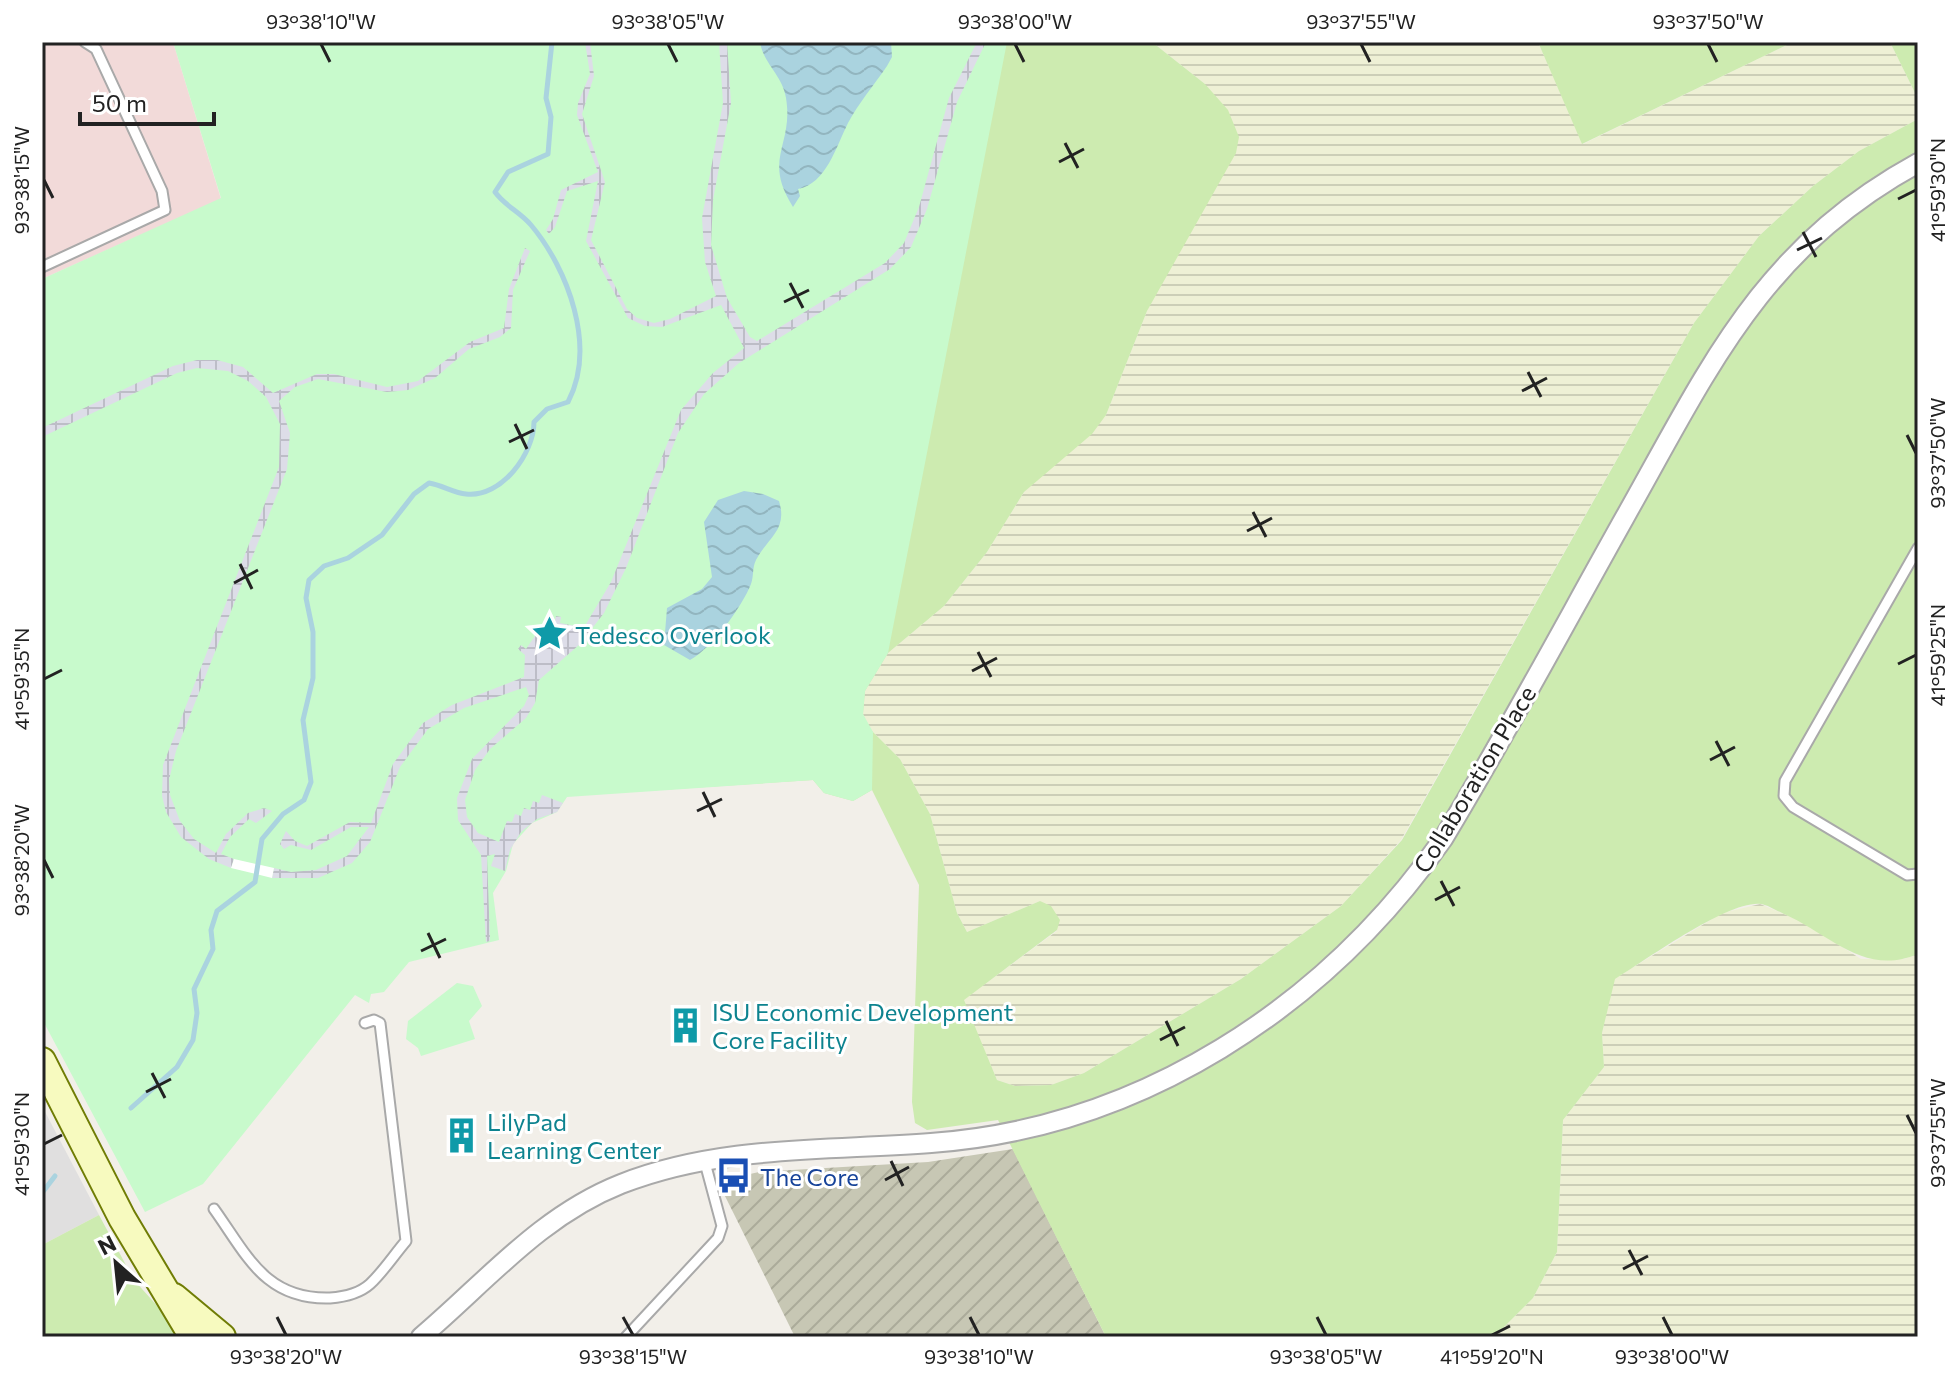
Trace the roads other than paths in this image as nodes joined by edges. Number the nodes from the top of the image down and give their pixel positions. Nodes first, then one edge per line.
1 (85, 42) edge
2 (1918, 163) edge
3 (42, 267) edge
4 (1918, 548) edge
5 (1918, 874) edge
6 (365, 1023) dead end
7 (42, 1061) edge
8 (704, 1159) junction
9 (214, 1209) dead end
10 (168, 1292) junction
11 (193, 1337) edge
12 (222, 1337) edge
13 (421, 1337) edge
14 (626, 1337) edge

1 - 3 lane
2 - 8 street, Collaboration Place
4 - 5 lane
6 - 9 lane
7 - 10 street
8 - 13 street, Collaboration Place
8 - 14 lane
10 - 11 street
10 - 12 street

